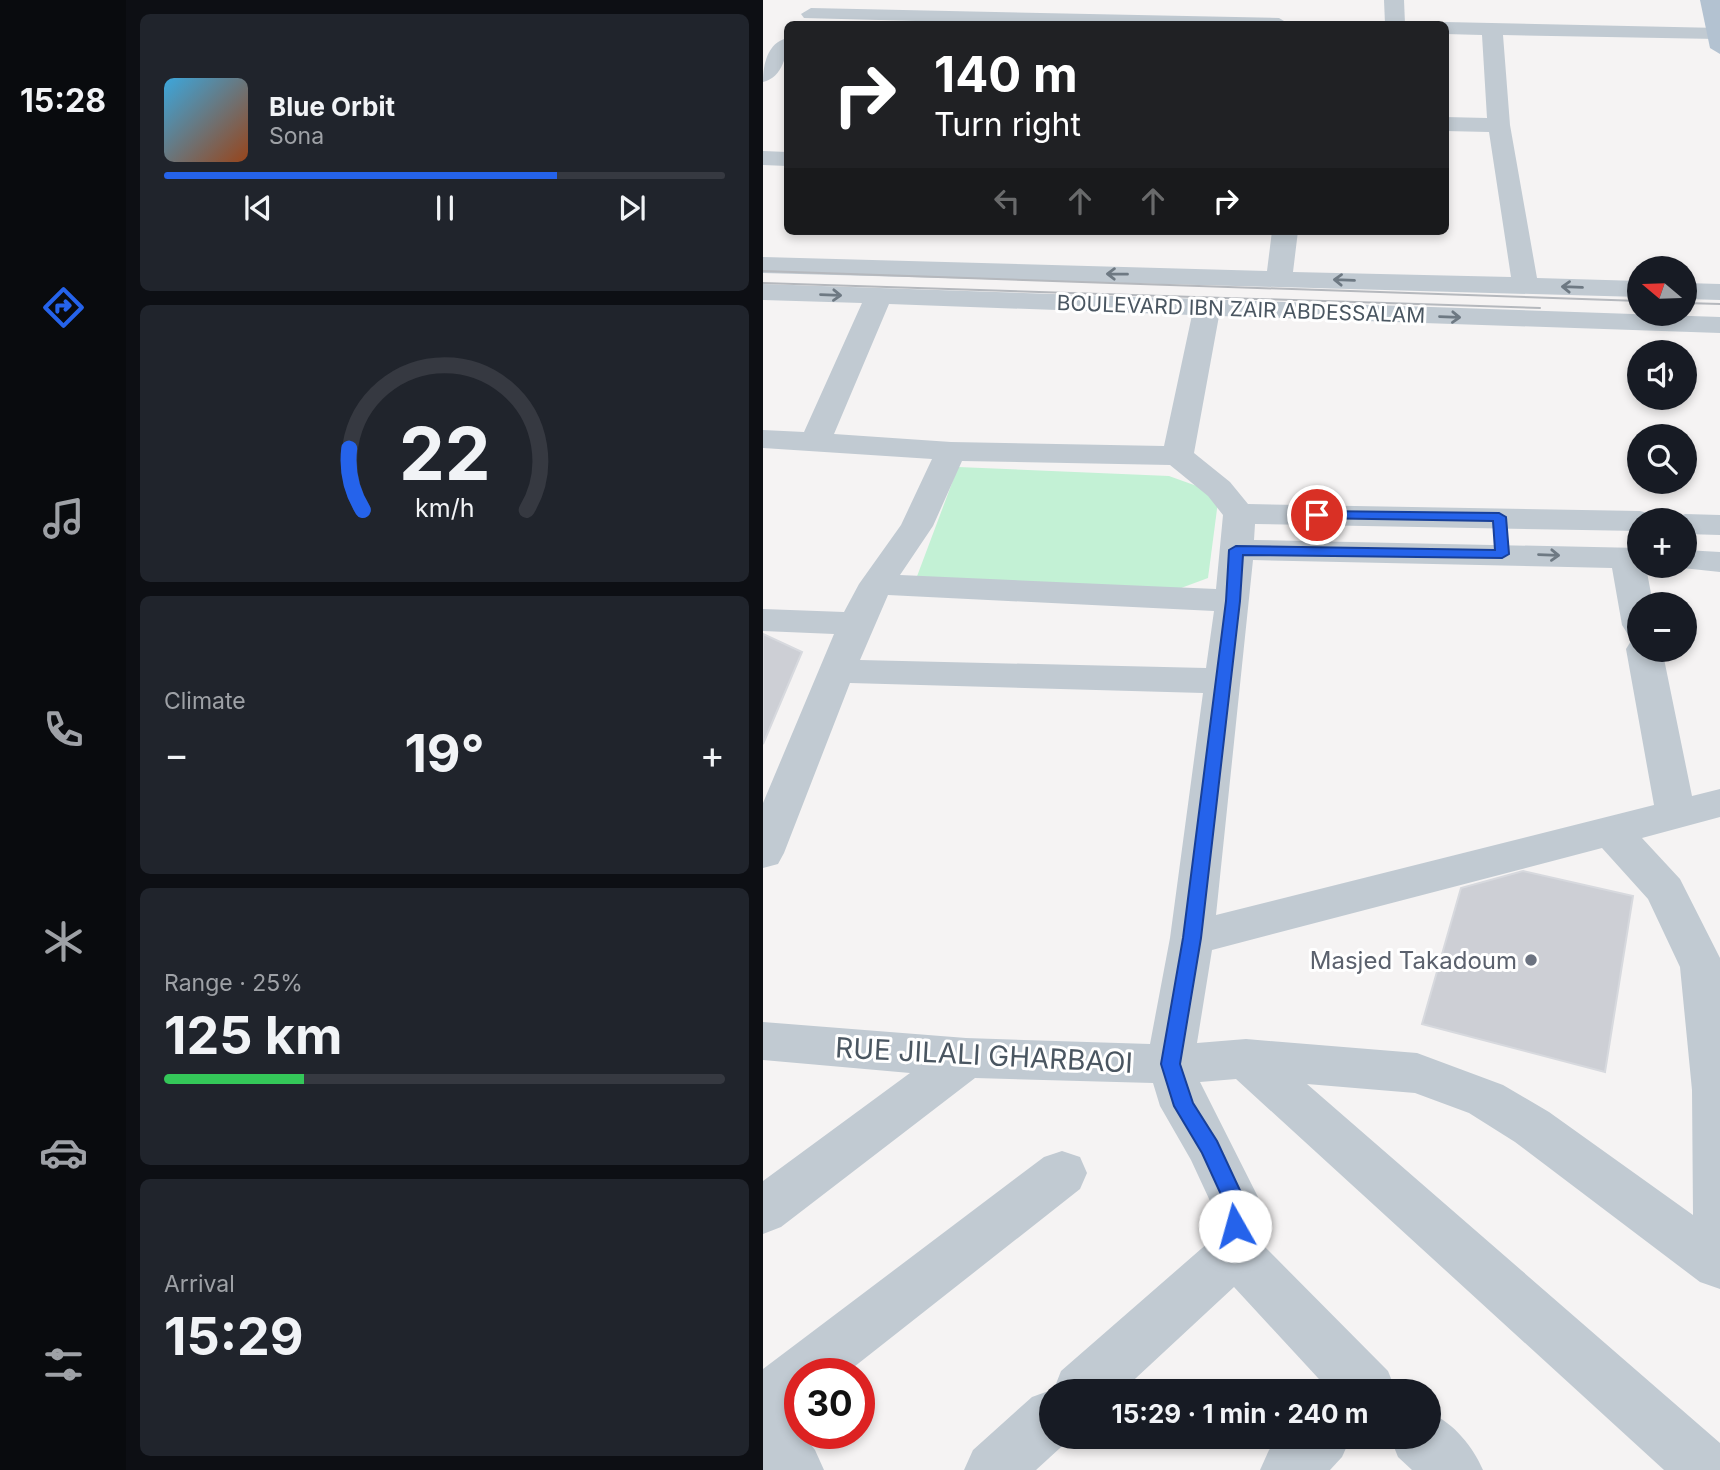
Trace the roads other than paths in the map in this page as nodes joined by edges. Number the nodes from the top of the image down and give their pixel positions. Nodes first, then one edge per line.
1 (1102, 0) edge
2 (1394, 0) edge
3 (1710, 0) edge
4 (812, 13) edge
5 (1037, 21) edge
6 (1094, 21) edge
7 (1395, 21) edge
8 (1504, 22) junction
9 (1449, 28) edge
10 (1719, 41) edge
11 (784, 48) edge
12 (763, 77) edge
13 (784, 79) edge
14 (1449, 124) edge
15 (1499, 125) junction
16 (763, 158) edge
17 (784, 159) edge
18 (1284, 235) edge
19 (763, 265) edge
20 (1279, 278) junction
21 (1525, 285) junction
22 (1627, 289) edge
23 (1697, 291) edge
24 (763, 292) edge
25 (1720, 292) edge
26 (879, 296) junction
27 (1207, 309) junction
28 (1720, 325) edge
29 (763, 439) edge
30 (815, 442) junction
31 (951, 451) junction
32 (1178, 456) junction
33 (1499, 517) junction
34 (1627, 522) edge
35 (1697, 524) edge
36 (1720, 525) edge
37 (1238, 532) junction
38 (1502, 554) junction
39 (1627, 558) edge
40 (1697, 561) edge
41 (1720, 562) edge
42 (876, 584) junction
43 (1233, 601) junction
44 (763, 620) edge
45 (856, 624) junction
46 (1647, 662) edge
47 (837, 671) junction
48 (1223, 681) junction
49 (1720, 803) edge
50 (773, 805) edge
51 (1676, 815) junction
52 (1611, 831) junction
53 (763, 853) edge
54 (1192, 938) junction
55 (763, 1041) edge
56 (966, 1058) junction
57 (1246, 1059) junction
58 (1170, 1064) junction
59 (1062, 1173) dead end
60 (763, 1211) edge
61 (1235, 1252) junction
62 (1720, 1265) edge
63 (822, 1358) edge
64 (1094, 1379) edge
65 (1357, 1379) edge
66 (784, 1387) edge
67 (763, 1403) edge
68 (763, 1428) edge
69 (1039, 1429) edge
70 (1310, 1449) edge
71 (1430, 1449) edge
72 (795, 1470) edge
73 (993, 1470) edge
74 (1289, 1470) edge
75 (1454, 1470) edge
76 (1707, 1470) edge

1 - 6 street
2 - 7 street
3 - 10 main road
4 - 5 street
8 - 9 street
8 - 10 street
8 - 15 street
11 - 12 street
12 - 13 street
14 - 15 street
15 - 21 street
16 - 17 street
18 - 20 street
20 -> 19 street, BOULEVARD IBN ZAIR ABDESSALAM
21 -> 20 street, BOULEVARD IBN ZAIR ABDESSALAM
22 -> 21 street, BOULEVARD IBN ZAIR ABDESSALAM
23 - 25 street
24 -> 26 street, BOULEVARD IBN ZAIR ABDESSALAM
26 - 27 street, BOULEVARD IBN ZAIR ABDESSALAM
26 - 30 street
27 -> 28 street, BOULEVARD IBN ZAIR ABDESSALAM
27 - 32 street
29 - 30 street
30 - 31 street
31 - 32 street
31 - 42 street
32 - 37 street
33 - 34 street
33 - 37 street
33 - 38 street
35 - 36 street
37 - 38 street
37 - 43 street
38 -> 39 street
40 - 41 street
42 - 43 street
42 - 45 street
43 - 48 street
44 - 45 street
45 - 47 street
46 - 51 street
47 - 48 street
47 - 50 street
48 - 54 street
49 - 51 street
50 - 53 street
51 - 52 street
52 - 54 street
52 - 62 street
54 - 58 street
55 - 56 street, RUE JILALI GHARBAOI
56 - 58 street, RUE JILALI GHARBAOI
56 - 60 street
57 - 58 street, RUE JILALI GHARBAOI
57 - 62 street, RUE JILALI GHARBAOI
57 - 76 street
58 - 61 street
59 - 63 street
61 - 64 street
61 - 65 street
66 - 67 street
68 - 72 street
69 - 73 street
70 - 74 street
71 - 75 street

